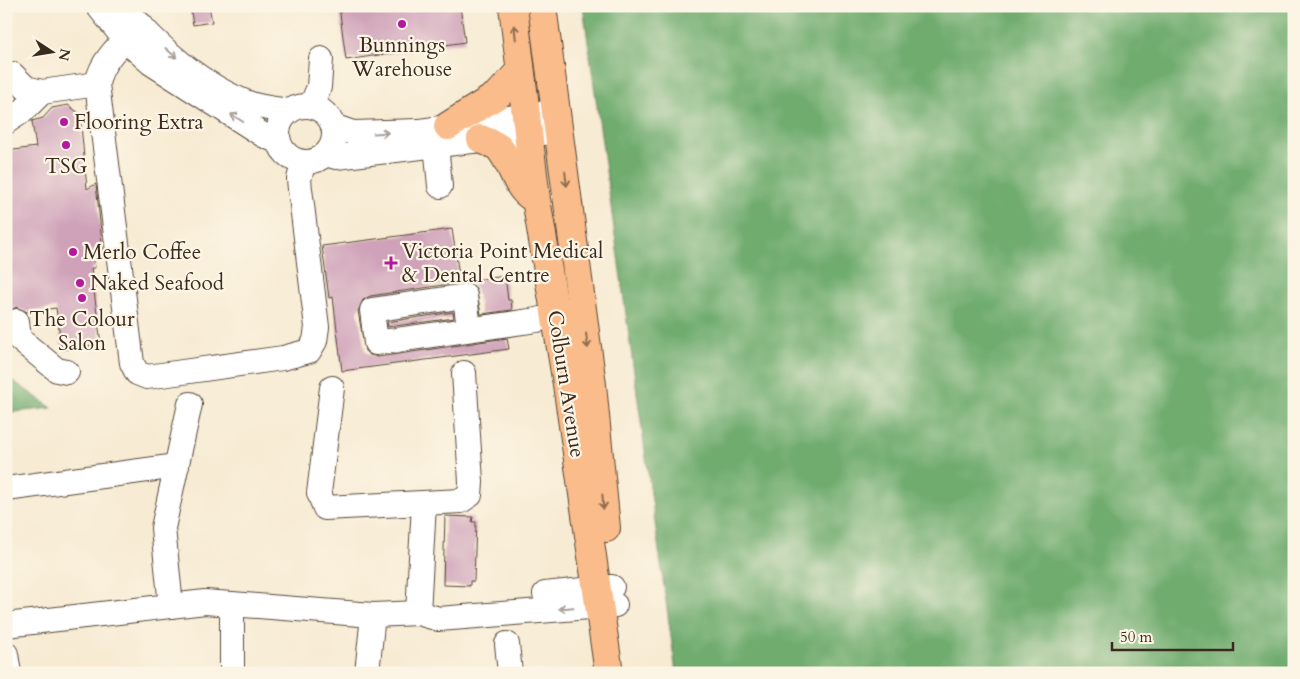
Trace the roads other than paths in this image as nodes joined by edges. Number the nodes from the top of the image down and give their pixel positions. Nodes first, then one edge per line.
1 (98, 6) edge
2 (124, 6) edge
3 (512, 6) edge
4 (542, 6) edge
5 (133, 33) junction
6 (321, 59) dead end
7 (519, 72) junction
8 (12, 74) dead end
9 (97, 84) junction
10 (42, 92) junction
11 (300, 109) junction
12 (558, 121) junction
13 (6, 122) edge
14 (526, 125) junction
15 (333, 126) junction
16 (442, 135) junction
17 (481, 139) junction
18 (279, 142) junction
19 (315, 158) junction
20 (440, 186) dead end
21 (536, 199) junction
22 (555, 315) junction
23 (17, 321) dead end
24 (469, 329) dead end
25 (67, 372) dead end
26 (464, 373) dead end
27 (332, 388) dead end
28 (190, 404) dead end
29 (177, 466) junction
30 (6, 489) edge
31 (424, 504) junction
32 (606, 596) junction
33 (232, 604) junction
34 (171, 606) junction
35 (418, 613) junction
36 (373, 615) junction
37 (6, 626) edge
38 (507, 644) dead end
39 (6, 654) edge
40 (9, 673) edge
41 (232, 673) edge
42 (367, 673) edge
43 (510, 673) edge
44 (609, 673) edge
45 (623, 673) edge

1 - 5 street
2 - 5 street
7 -> 3 main road, Colburn Avenue
4 - 12 main road, Colburn Avenue
5 - 9 street
5 -> 11 street
18 -> 5 street
6 - 11 street
7 - 14 main road, Colburn Avenue
7 - 16 main road
8 - 10 street
9 - 10 street
9 - 19 street
10 - 13 street
11 - 15 street
11 - 18 street
12 - 14 street
12 -> 32 main road, Colburn Avenue
14 - 16 street
14 - 17 street
14 - 21 main road, Colburn Avenue
15 -> 16 street
15 - 19 street
16 - 17 street
16 - 19 street
16 - 20 street
17 - 21 main road
18 - 19 street
21 - 22 main road, Colburn Avenue
22 - 24 street
22 - 32 main road, Colburn Avenue
23 - 25 street
26 - 31 street
27 - 31 street
28 - 29 street
29 - 30 street
29 - 34 street
31 - 35 street
32 - 35 street
32 - 44 main road, Colburn Avenue
32 - 45 main road, Colburn Avenue
33 - 34 street
33 - 36 street
33 - 41 street
34 - 37 street
35 - 36 street
36 - 42 street
38 - 43 street
39 - 40 street

